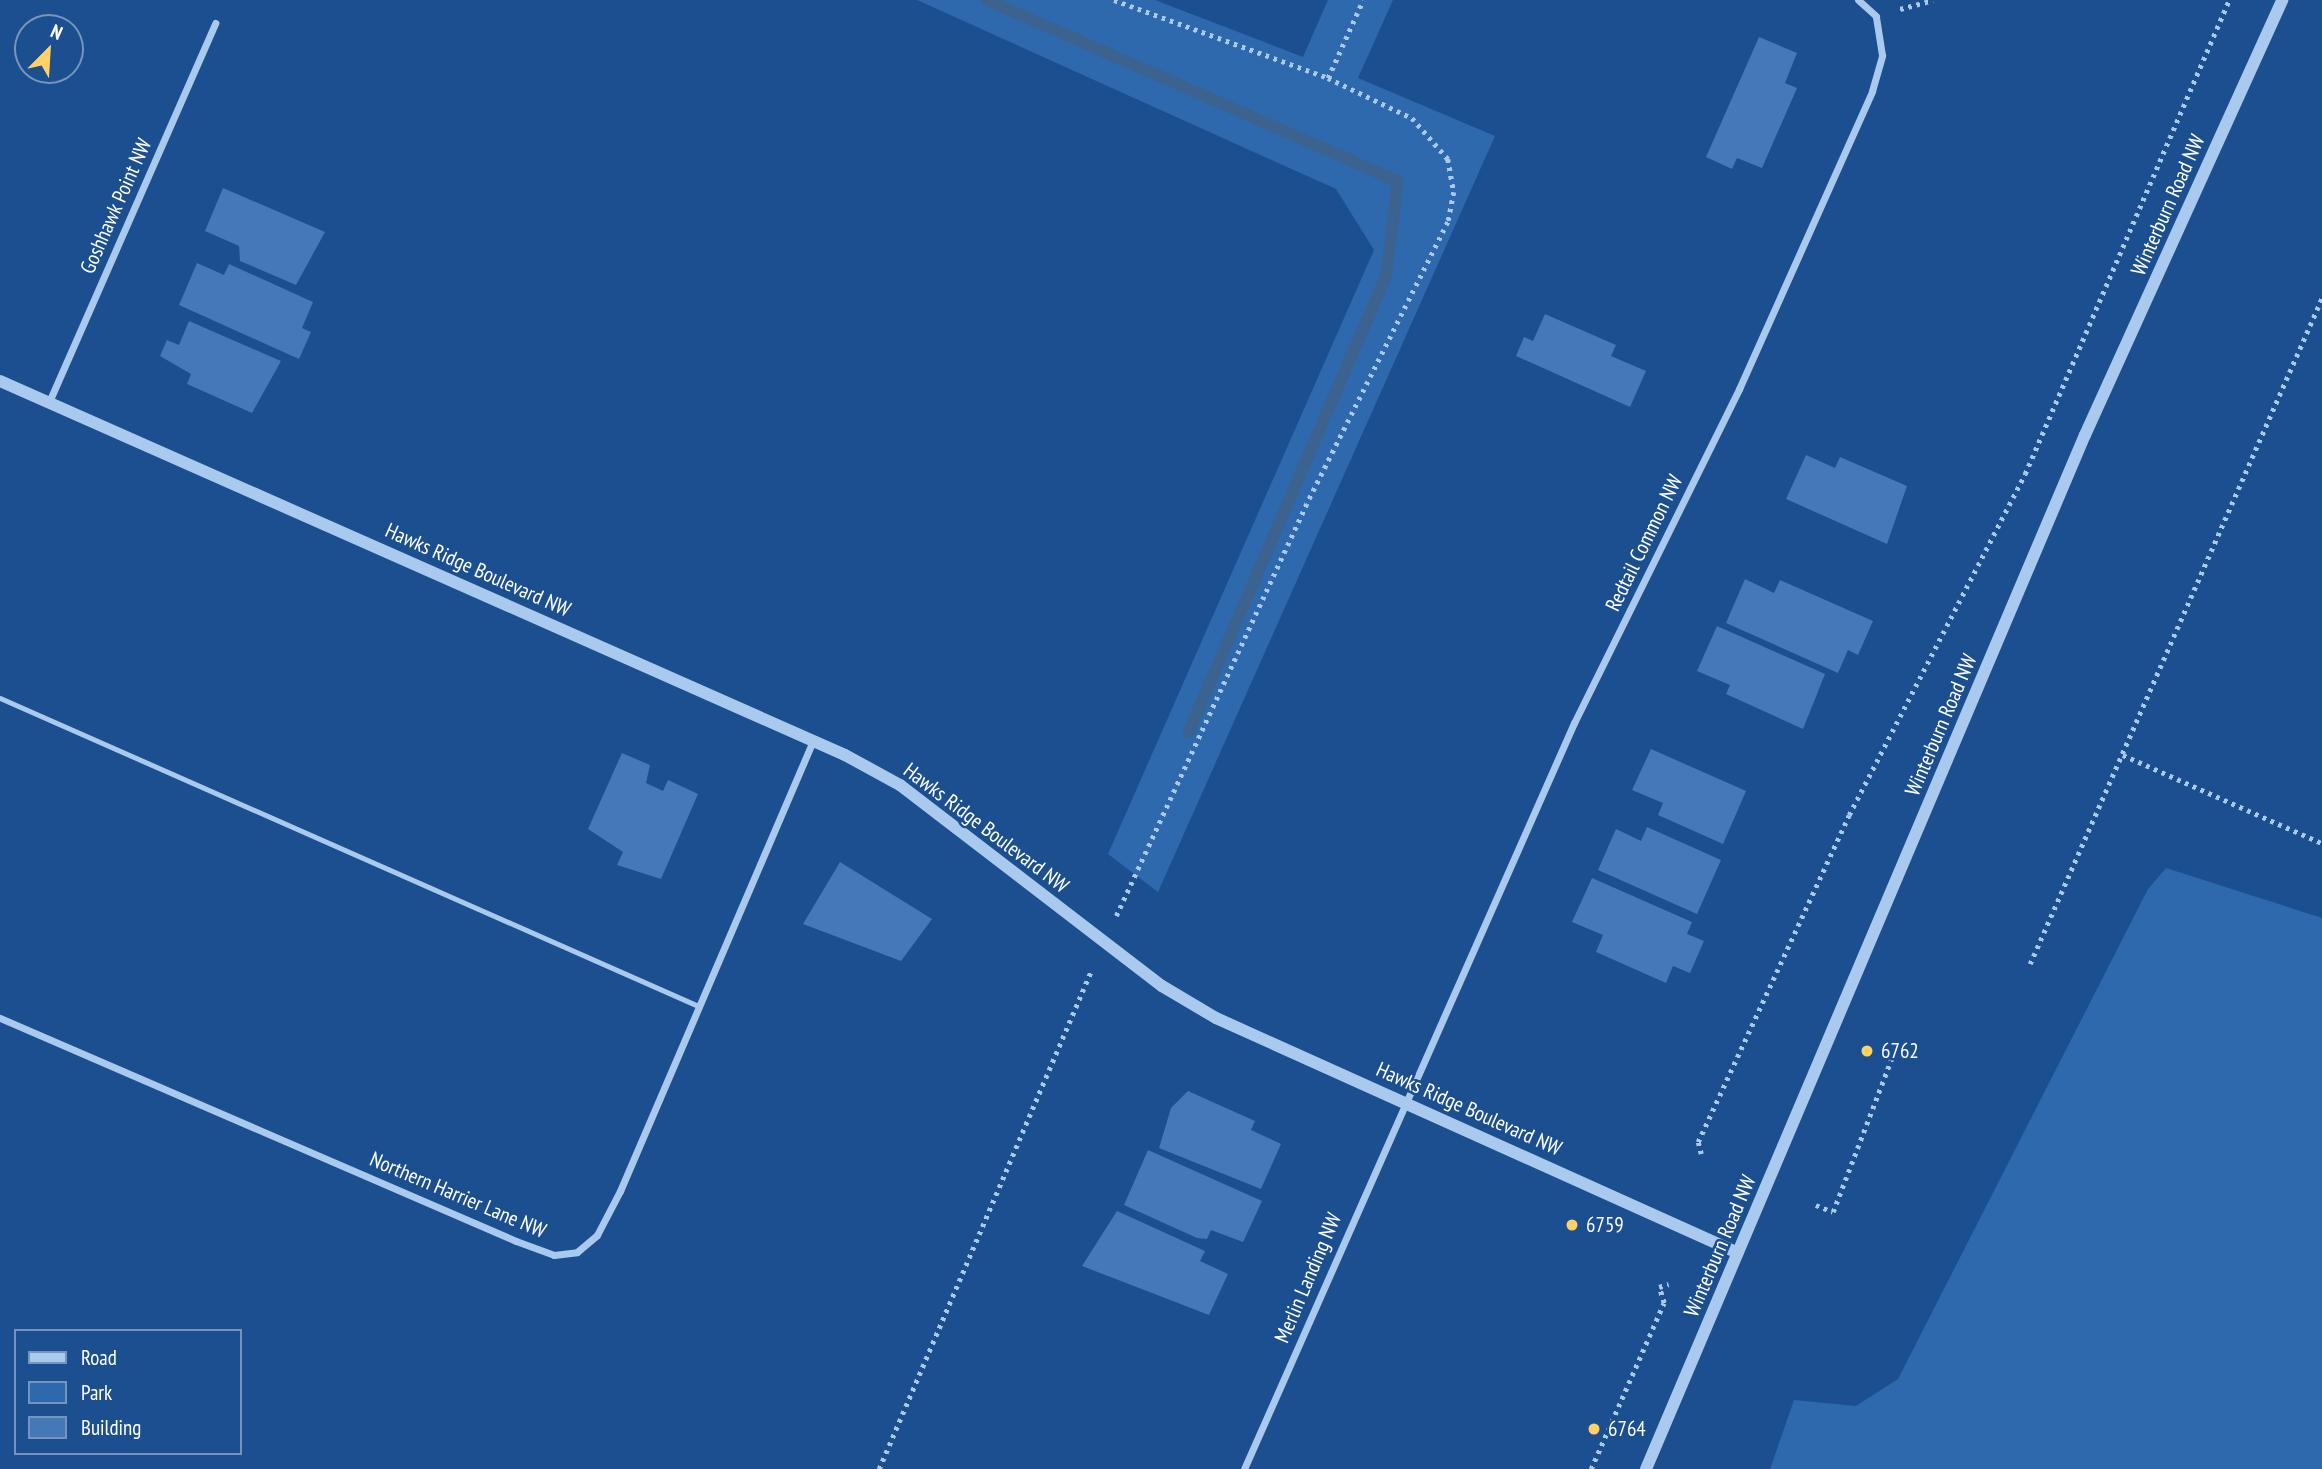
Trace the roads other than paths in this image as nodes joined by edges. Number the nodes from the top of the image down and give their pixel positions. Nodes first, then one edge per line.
1 (1858, 0) edge
2 (2283, 0) edge
3 (215, 23) dead end
4 (0, 381) edge
5 (49, 402) junction
6 (0, 698) edge
7 (813, 741) junction
8 (696, 1005) junction
9 (0, 1018) edge
10 (1404, 1102) junction
11 (1738, 1253) junction
12 (1244, 1469) edge
13 (1646, 1469) edge

1 - 10 street, Redtail Common NW
2 - 11 street, Winterburn Road NW
3 - 5 street, Goshhawk Point NW
4 - 5 street, Hawks Ridge Boulevard NW
5 - 7 street, Hawks Ridge Boulevard NW
6 - 8 lane
7 - 8 street, Northern Harrier Lane NW
7 - 10 street, Hawks Ridge Boulevard NW
8 - 9 street, Northern Harrier Lane NW
10 - 11 street, Hawks Ridge Boulevard NW
10 - 12 street, Merlin Landing NW
11 - 13 street, Winterburn Road NW

